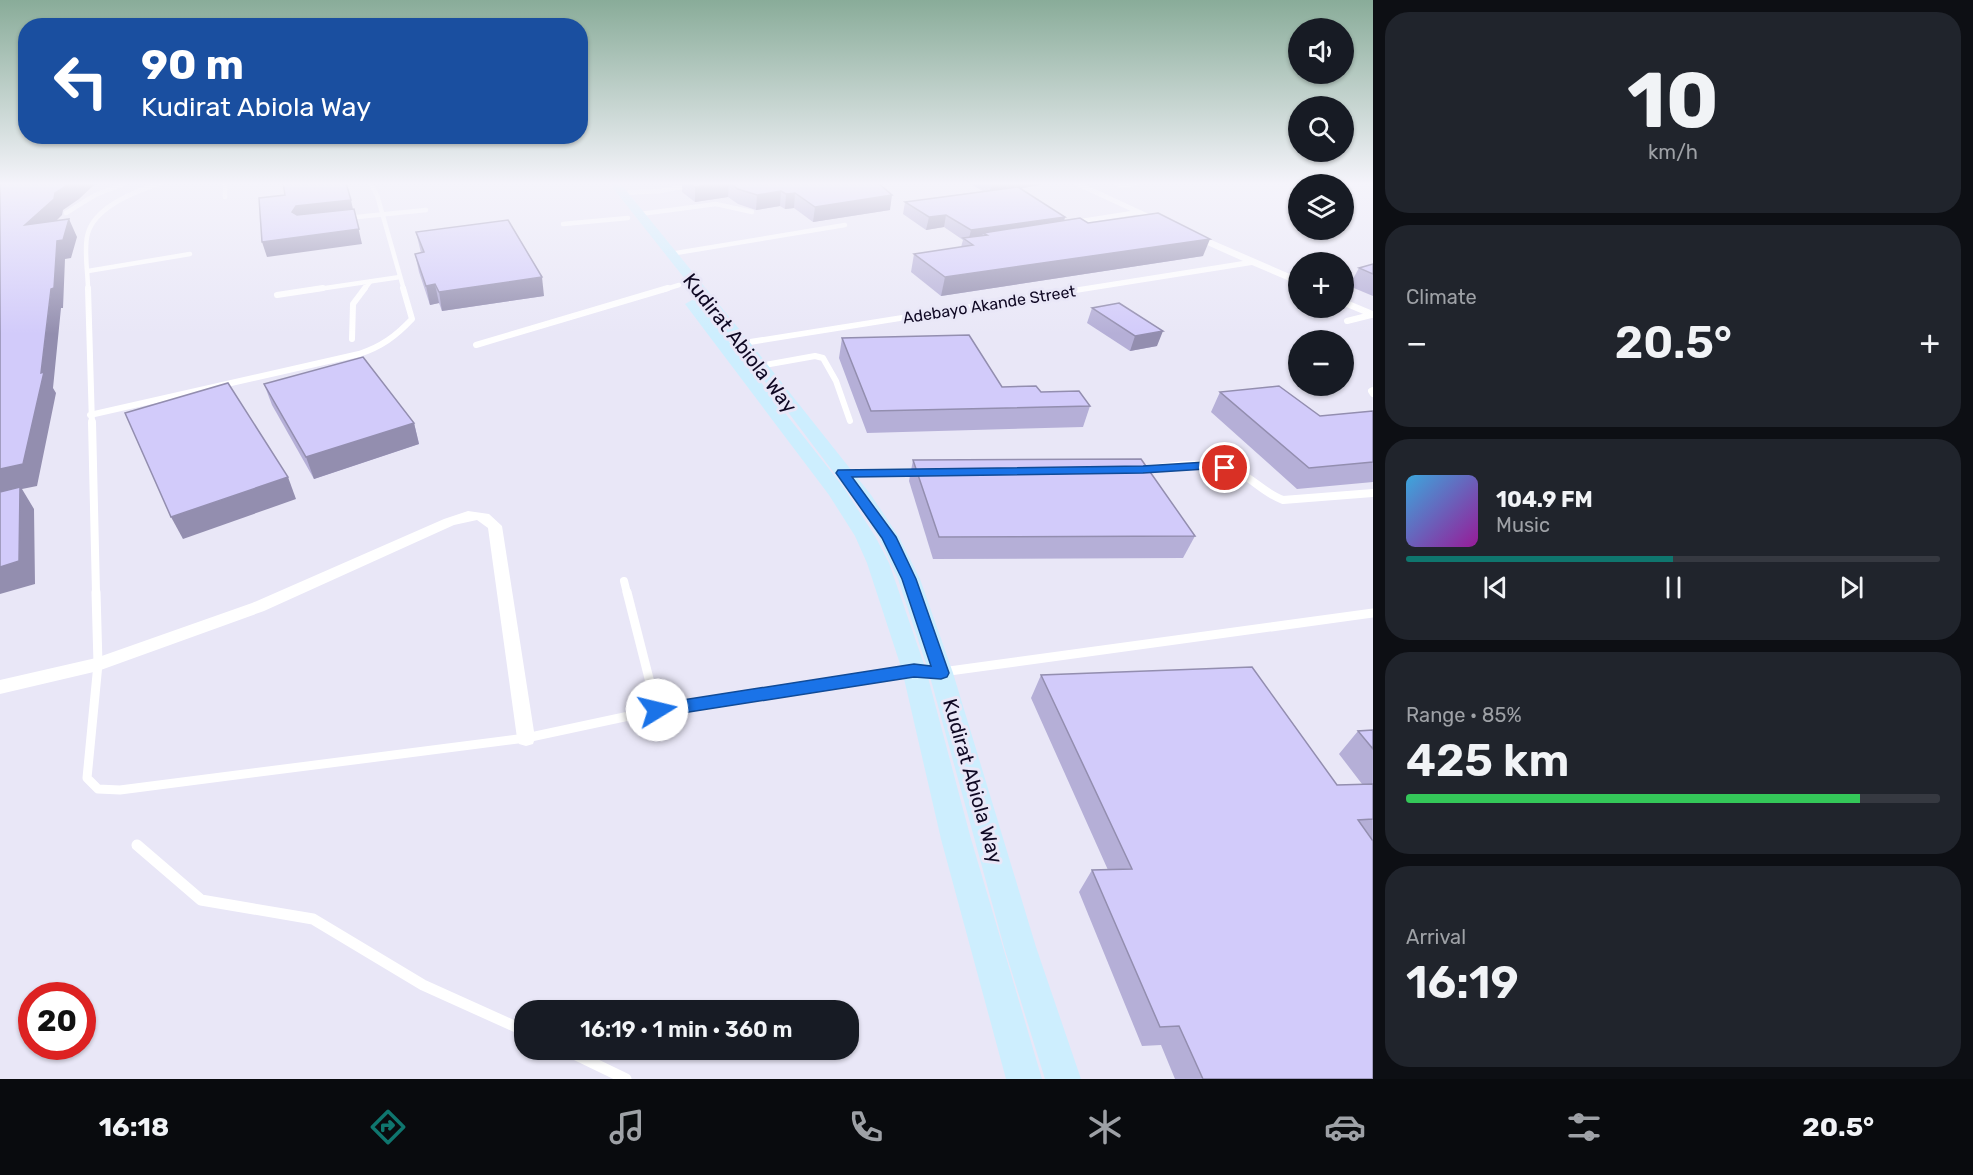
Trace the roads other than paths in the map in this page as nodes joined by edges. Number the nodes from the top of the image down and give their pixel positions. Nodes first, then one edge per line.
1 (88, 233) edge
2 (388, 233) edge
3 (645, 233) edge
4 (650, 233) edge
5 (795, 233) edge
6 (1188, 233) edge
7 (190, 254) dead end
8 (670, 254) junction
9 (1253, 262) junction
10 (88, 271) junction
11 (400, 277) junction
12 (1288, 277) edge
13 (370, 282) junction
14 (678, 285) junction
15 (277, 295) dead end
16 (1354, 307) edge
17 (1372, 315) edge
18 (1347, 321) dead end
19 (352, 339) dead end
20 (734, 344) junction
21 (476, 345) dead end
22 (759, 366) junction
23 (90, 415) junction
24 (850, 421) dead end
25 (1131, 470) edge
26 (927, 472) edge
27 (843, 473) junction
28 (1373, 493) edge
29 (624, 581) dead end
30 (1373, 613) edge
31 (98, 664) junction
32 (928, 671) junction
33 (0, 687) edge
34 (657, 710) junction
35 (526, 738) junction
36 (137, 845) dead end
37 (514, 1026) edge
38 (587, 1060) edge
39 (626, 1079) edge
40 (1024, 1079) edge
41 (1063, 1079) edge

1 - 10 lane
2 - 11 lane
3 - 14 main road, Kudirat Abiola Way
4 - 8 main road, Kudirat Abiola Way
5 - 8 lane
6 - 9 street
7 - 10 lane
8 - 20 main road, Kudirat Abiola Way
9 - 12 street
9 - 20 street, Adebayo Akande Street
10 - 23 lane
11 - 13 lane
11 - 23 lane
13 - 15 lane
13 - 19 lane
14 - 20 main road, Kudirat Abiola Way
14 - 21 lane
16 - 17 street
17 - 18 lane
20 - 22 main road, Kudirat Abiola Way
20 - 32 main road, Kudirat Abiola Way
22 - 24 lane
22 - 27 main road, Kudirat Abiola Way
23 - 31 lane
25 - 28 lane
26 - 27 lane
27 - 32 main road, Kudirat Abiola Way
29 - 34 lane
30 - 32 lane
31 - 33 street
31 - 35 lane
31 - 35 street
32 - 34 lane
32 - 40 main road, Kudirat Abiola Way
32 - 41 main road, Kudirat Abiola Way
34 - 35 lane
36 - 37 lane
38 - 39 lane

